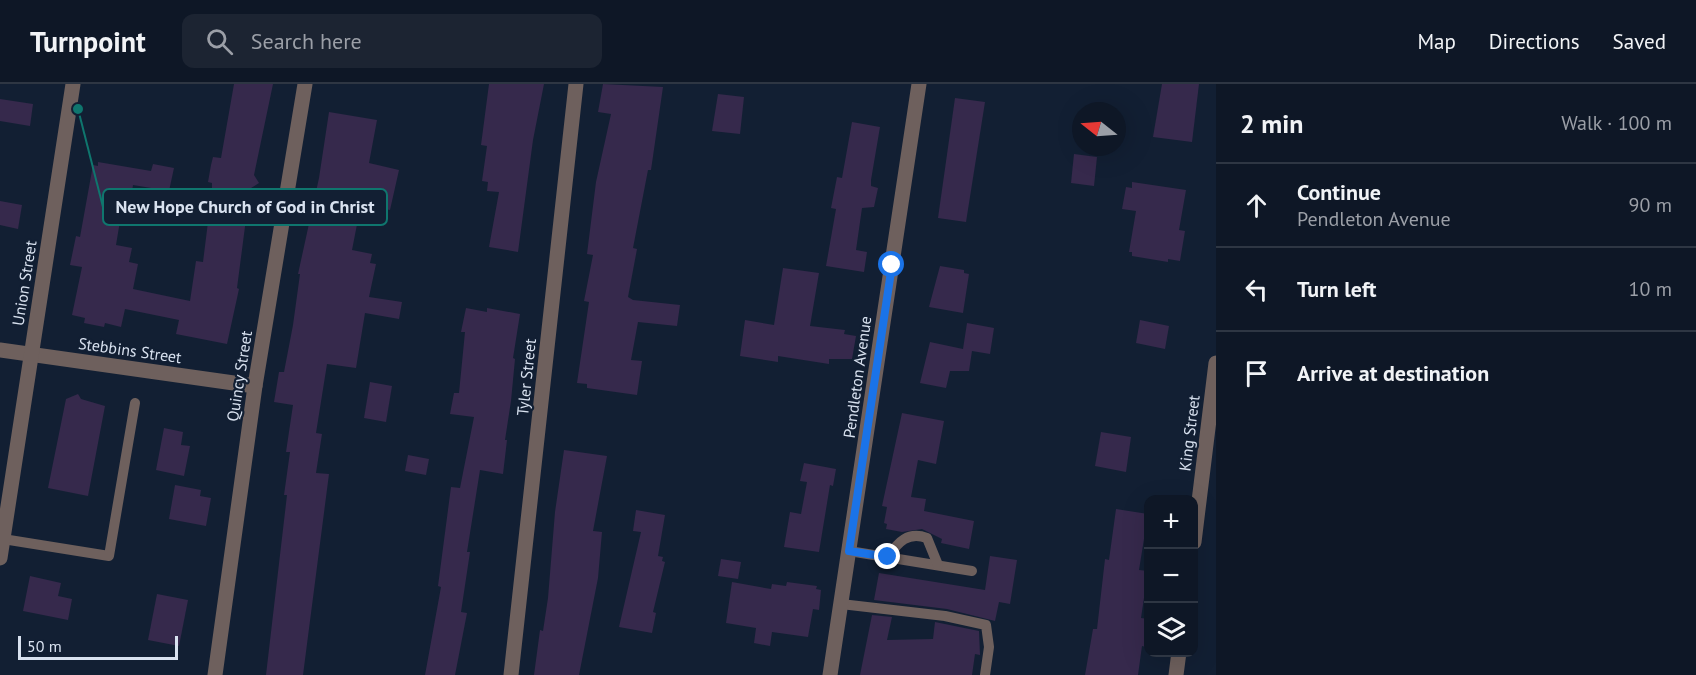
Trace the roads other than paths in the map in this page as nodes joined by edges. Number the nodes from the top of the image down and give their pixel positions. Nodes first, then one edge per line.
1 (73, 84) edge
2 (305, 84) edge
3 (576, 84) edge
4 (919, 84) edge
5 (0, 350) edge
6 (32, 354) junction
7 (1216, 363) edge
8 (255, 386) junction
9 (135, 403) dead end
10 (1198, 509) edge
11 (3, 539) junction
12 (849, 551) junction
13 (888, 557) junction
14 (0, 558) edge
15 (938, 565) junction
16 (972, 571) dead end
17 (841, 604) junction
18 (1178, 657) edge
19 (215, 675) edge
20 (511, 675) edge
21 (830, 675) edge
22 (985, 675) edge
23 (1176, 675) edge

1 - 6 street, Union Street
2 - 8 street, Quincy Street
3 - 20 street, Tyler Street
4 - 12 street, Pendleton Avenue
5 - 6 street, Stebbins Street
6 - 8 street, Stebbins Street
6 - 11 street, Union Street
7 - 10 street, King Street
8 - 19 street, Quincy Street
9 - 11 lane
11 - 14 street, Union Street
12 - 13 lane
12 - 17 street, Pendleton Avenue
13 - 15 lane
13 - 15 lane
15 - 16 lane
17 - 21 street, Pendleton Avenue
17 - 22 lane
18 - 23 street

